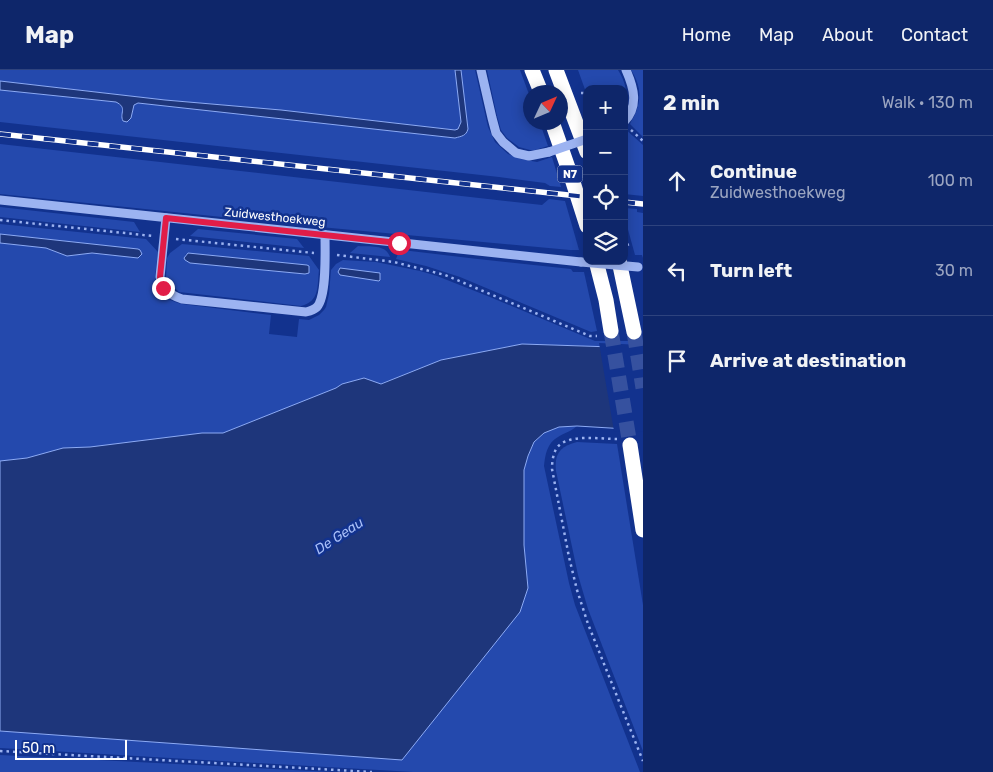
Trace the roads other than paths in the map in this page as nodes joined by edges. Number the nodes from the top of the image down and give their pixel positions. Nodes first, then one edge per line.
1 (481, 70) edge
2 (532, 70) edge
3 (556, 70) edge
4 (626, 70) edge
5 (537, 85) edge
6 (628, 118) edge
7 (555, 130) edge
8 (583, 140) edge
9 (583, 141) edge
10 (0, 200) edge
11 (166, 218) junction
12 (585, 220) edge
13 (325, 235) junction
14 (583, 261) edge
15 (590, 265) edge
16 (615, 265) edge
17 (620, 265) edge
18 (641, 268) edge
19 (612, 331) tunnel mouth
20 (634, 332) tunnel mouth
21 (626, 442) tunnel mouth
22 (643, 530) edge

1 - 8 street, bridge
2 - 5 highway
3 - 9 highway, N7
4 - 6 street
7 - 12 highway, N7
10 - 11 street, Zuidwesthoekweg
11 - 13 street, Zuidwesthoekweg
11 - 13 street
13 - 14 street, Zuidwesthoekweg
15 - 19 highway
16 - 18 street, Zuidwesthoekweg, bridge
17 - 20 highway
21 - 22 highway

